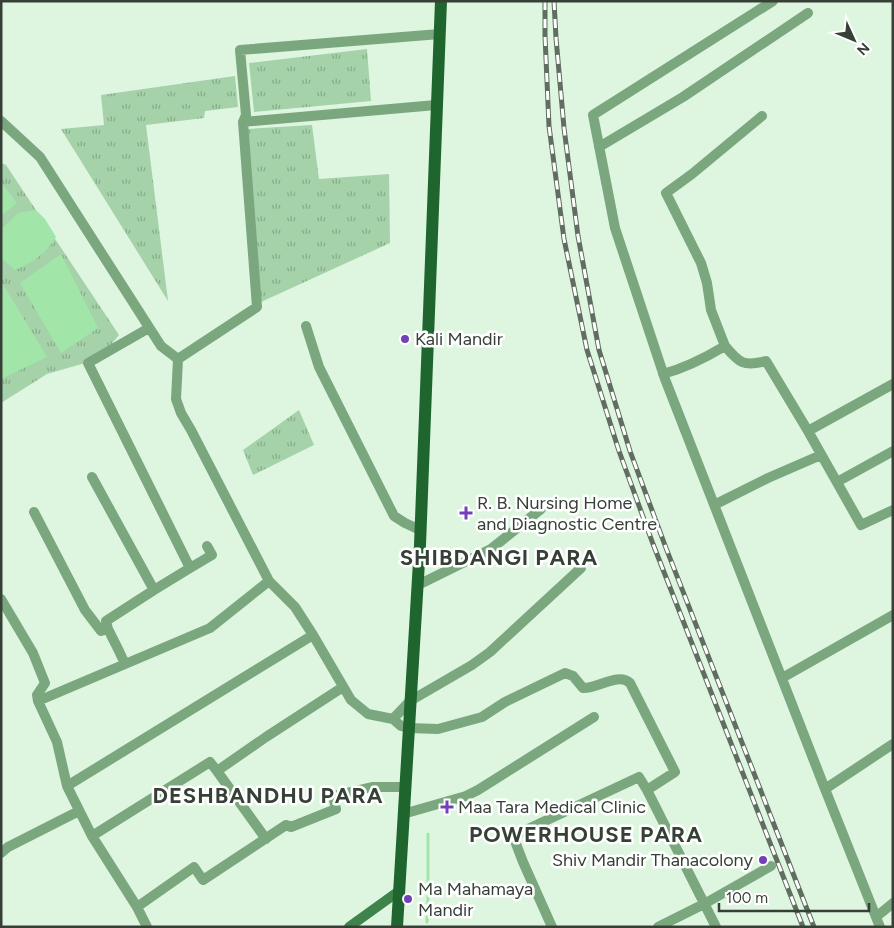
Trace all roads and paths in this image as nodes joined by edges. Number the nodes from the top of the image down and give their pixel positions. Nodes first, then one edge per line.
1 (441, 1) edge
2 (773, 1) edge
3 (808, 13) dead end
4 (440, 34) junction
5 (436, 105) junction
6 (762, 116) dead end
7 (1, 121) edge
8 (243, 122) junction
9 (599, 147) junction
10 (306, 326) dead end
11 (149, 328) junction
12 (725, 346) junction
13 (178, 359) junction
14 (663, 374) junction
15 (893, 384) edge
16 (808, 431) junction
17 (893, 452) edge
18 (821, 455) junction
19 (92, 478) dead end
20 (837, 482) junction
21 (714, 505) junction
22 (541, 508) dead end
23 (893, 510) edge
24 (34, 512) dead end
25 (420, 530) junction
26 (207, 546) dead end
27 (190, 568) junction
28 (581, 568) dead end
29 (269, 581) junction
30 (418, 586) junction
31 (154, 590) junction
32 (1, 599) edge
33 (893, 615) edge
34 (108, 629) junction
35 (313, 635) junction
36 (125, 664) junction
37 (782, 678) junction
38 (343, 687) junction
39 (38, 701) junction
40 (410, 701) junction
41 (594, 717) dead end
42 (392, 720) junction
43 (410, 728) junction
44 (893, 744) edge
45 (217, 771) junction
46 (67, 786) junction
47 (405, 788) junction
48 (825, 789) junction
49 (647, 790) junction
50 (79, 811) junction
51 (403, 814) junction
52 (92, 836) junction
53 (266, 839) junction
54 (1, 853) edge
55 (771, 866) dead end
56 (399, 891) junction
57 (893, 903) edge
58 (704, 904) junction
59 (137, 907) junction
60 (878, 922) edge
61 (147, 927) edge
62 (349, 927) edge
63 (396, 927) edge
64 (552, 927) edge
65 (658, 927) edge
66 (716, 927) edge

1 - 4 main road
2 - 9 street
3 - 9 street
4 - 5 main road
4 - 8 street
5 - 8 street
5 - 25 main road
6 - 12 street
7 - 11 street
8 - 13 street
9 - 14 street
10 - 25 street
11 - 13 street
11 - 27 street
12 - 14 street
12 - 16 street
13 - 29 street
14 - 21 street
15 - 16 street
16 - 18 street
17 - 20 street
18 - 20 street
18 - 21 street
19 - 31 street
20 - 23 street
21 - 37 street
22 - 30 street
24 - 34 street
25 - 30 main road
26 - 27 street
27 - 31 street
28 - 40 street
29 - 35 street
29 - 36 street
30 - 40 main road
31 - 34 street
32 - 39 street
33 - 37 street
34 - 36 street
35 - 38 street
35 - 46 street
36 - 39 street
37 - 48 street
38 - 42 street
38 - 45 street
39 - 46 street
40 - 42 street
40 - 43 main road
41 - 51 street
42 - 43 street
43 - 47 main road
43 - 49 street
44 - 48 street
45 - 52 street
45 - 53 street
46 - 50 street
47 - 51 main road
47 - 53 street
48 - 60 street
49 - 58 street
49 - 64 street
50 - 52 street
50 - 54 street
51 - 56 main road
52 - 59 street
53 - 59 street
55 - 58 street
56 - 62 street
56 - 63 main road
57 - 60 street
58 - 65 street
58 - 66 street
59 - 61 street

